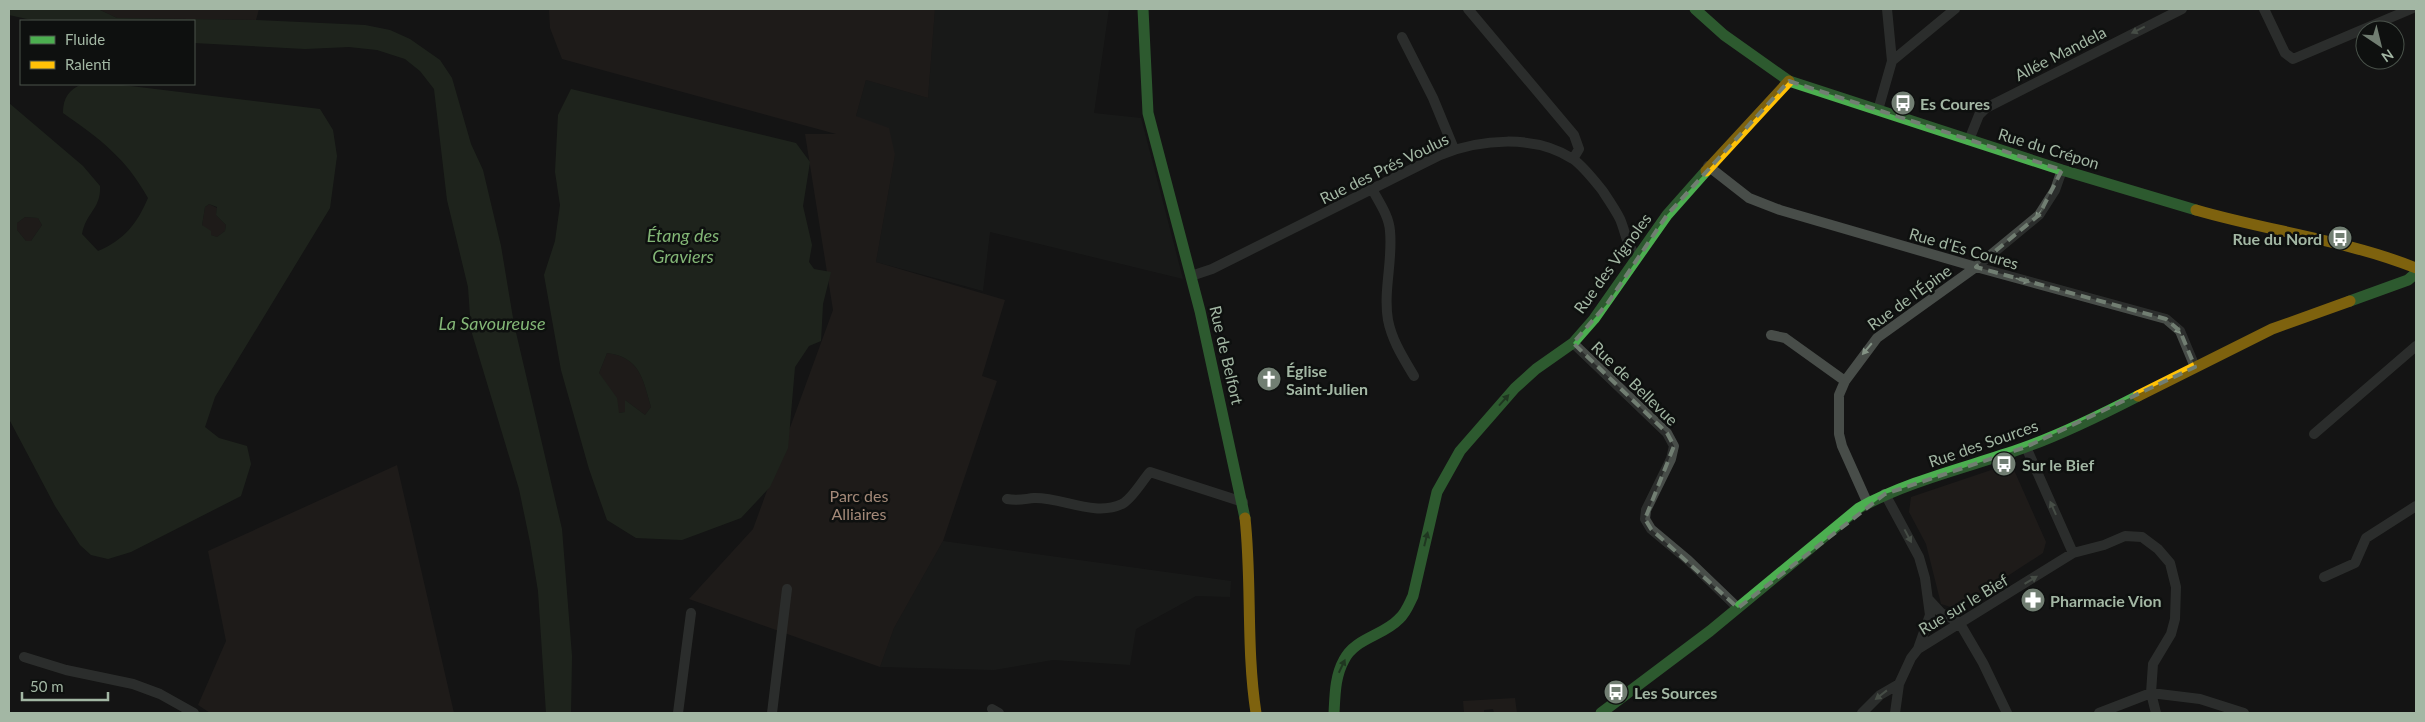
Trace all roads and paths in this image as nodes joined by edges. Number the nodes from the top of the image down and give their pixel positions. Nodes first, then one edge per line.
1 (1143, 9) edge
2 (1468, 9) edge
3 (1695, 9) edge
4 (1887, 9) edge
5 (1955, 9) edge
6 (2182, 9) edge
7 (2264, 9) edge
8 (2411, 9) edge
9 (1402, 37) dead end
10 (1892, 61) junction
11 (1789, 81) junction
12 (1878, 110) junction
13 (1969, 140) junction
14 (1454, 149) junction
15 (1573, 159) junction
16 (1708, 166) junction
17 (2062, 170) junction
18 (1372, 189) junction
19 (1637, 256) junction
20 (1976, 267) junction
21 (2416, 268) edge
22 (2416, 273) edge
23 (1190, 276) junction
24 (1771, 335) dead end
25 (1573, 344) junction
26 (2416, 346) edge
27 (2195, 367) junction
28 (1414, 376) dead end
29 (1845, 381) junction
30 (2314, 434) dead end
31 (2026, 448) junction
32 (1885, 494) junction
33 (1007, 499) dead end
34 (1244, 502) junction
35 (1868, 504) junction
36 (2416, 506) edge
37 (2072, 553) junction
38 (2324, 577) dead end
39 (787, 589) dead end
40 (1929, 600) junction
41 (1738, 608) junction
42 (691, 613) dead end
43 (1959, 622) junction
44 (1918, 649) junction
45 (24, 657) dead end
46 (1899, 684) junction
47 (2151, 693) junction
48 (194, 713) edge
49 (678, 713) edge
50 (772, 713) edge
51 (1256, 713) edge
52 (1334, 713) edge
53 (1601, 713) edge
54 (1862, 713) edge
55 (1895, 713) edge
56 (2007, 713) edge
57 (2099, 713) edge
58 (2156, 713) edge
59 (2244, 713) edge

1 - 23 street, Rue de Belfort
2 - 15 street
3 - 11 street, Rue du Crépon
4 - 10 street
5 - 10 street
6 -> 13 street, Allée Mandela
7 - 8 street
9 - 14 street
10 - 12 street
11 - 12 street, Rue du Crépon
11 - 16 street, Rue des Vignoles
12 - 13 street, Rue du Crépon
13 - 17 street, Rue du Crépon
14 - 15 street, Rue des Prés Voulus
14 - 18 street, Rue des Prés Voulus
15 - 19 street, Rue des Prés Voulus
16 - 19 street, Rue des Vignoles
16 - 20 street, Rue d'Es Coures
17 -> 20 street, Rue de l'Épine
17 - 21 street, Rue du Crépon
18 - 23 street, Rue des Prés Voulus
18 - 28 street
19 - 25 street, Rue des Vignoles
20 -> 27 street, Rue d'Es Coures
20 -> 29 street, Rue de l'Épine
22 - 27 street, Rue des Sources
23 - 34 street, Rue de Belfort
24 - 29 street
25 - 41 street, Rue de Bellevue
52 -> 25 street, Rue des Vignoles
26 - 30 street
27 - 31 street, Rue des Sources
29 - 35 street, Rue de l'Épine
31 - 32 street, Rue des Sources
37 -> 31 street
32 - 35 street, Rue des Sources
32 -> 40 street
33 - 34 street
34 - 51 street, Rue de Belfort
35 - 41 street, Rue des Sources
36 - 38 street
43 -> 37 street, Rue sur le Bief
37 - 47 street, Rue sur le Bief
39 - 50 street
40 - 43 street
40 - 44 street
41 - 53 street, Rue des Sources
42 - 49 street
43 - 44 street, Rue sur le Bief
43 - 56 street
44 - 46 street, Rue sur le Bief
45 - 48 street
46 -> 54 street
46 - 55 street, Rue sur le Bief
47 - 57 street
47 - 58 street, Rue sur le Bief
47 - 59 street

